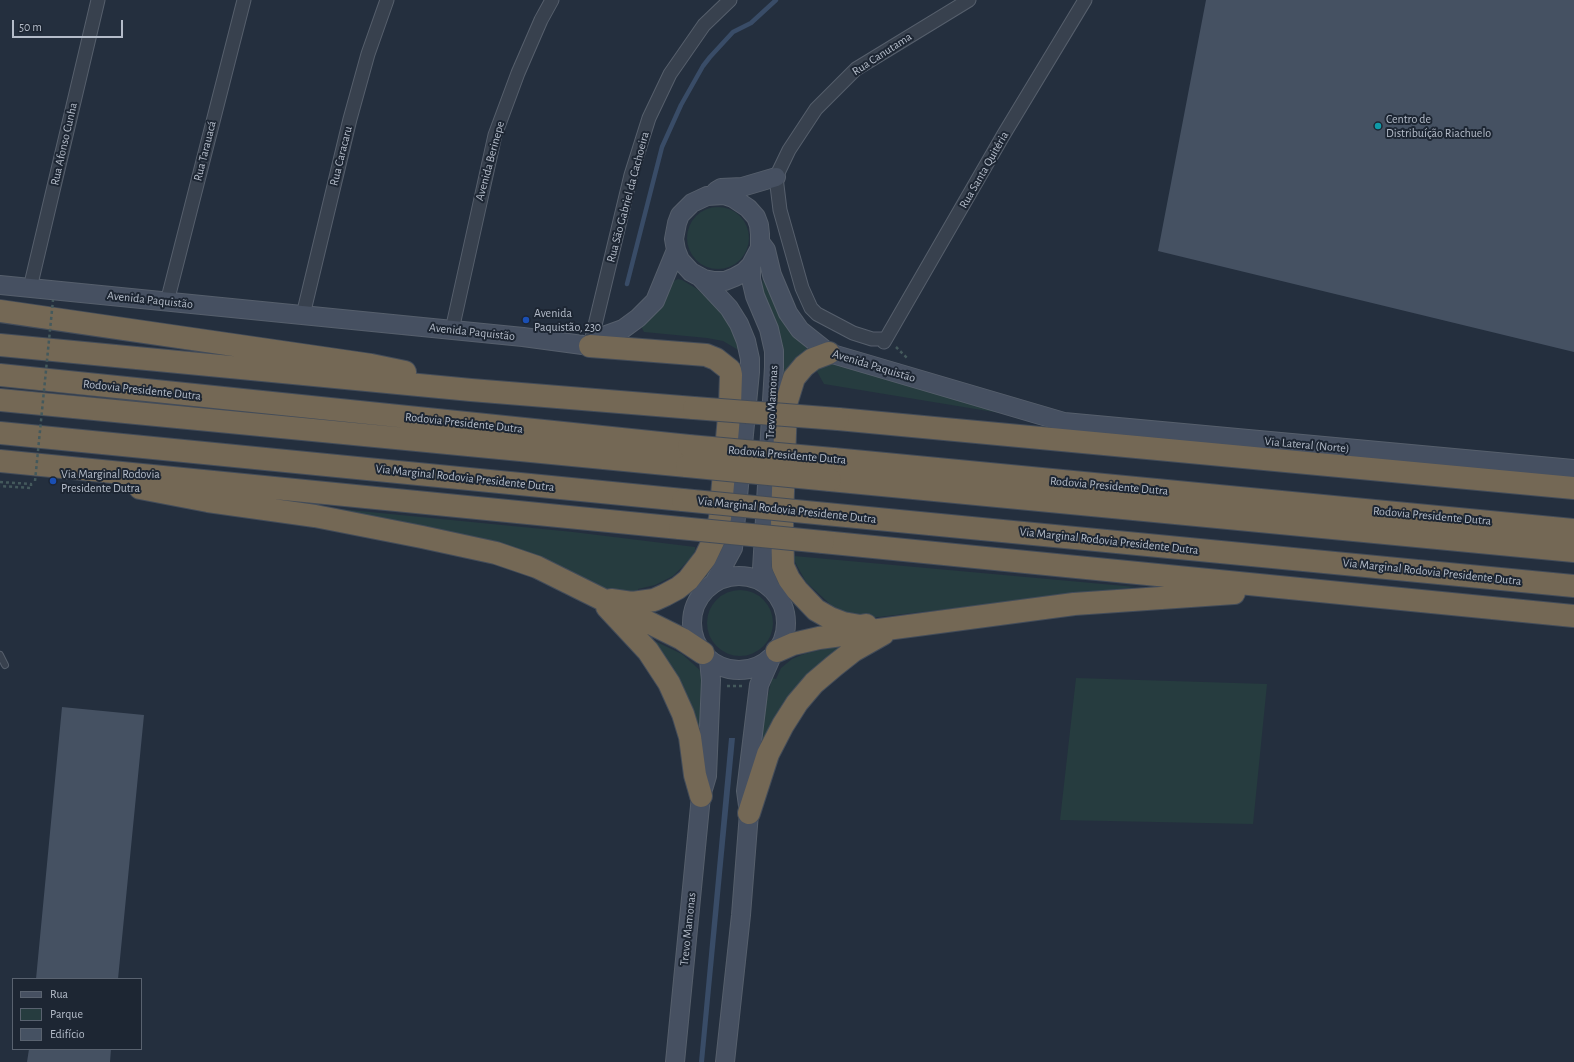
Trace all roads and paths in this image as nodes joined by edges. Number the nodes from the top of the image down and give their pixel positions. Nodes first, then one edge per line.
1 (98, 0) edge
2 (244, 0) edge
3 (387, 0) edge
4 (552, 0) edge
5 (730, 0) edge
6 (969, 0) edge
7 (1086, 0) edge
8 (776, 177) junction
9 (707, 196) junction
10 (760, 242) junction
11 (676, 250) junction
12 (751, 265) junction
13 (701, 278) junction
14 (0, 285) edge
15 (30, 288) junction
16 (53, 300) dead end
17 (167, 302) junction
18 (0, 311) edge
19 (303, 315) junction
20 (452, 330) junction
21 (0, 344) edge
22 (590, 346) junction
23 (829, 353) junction
24 (0, 375) edge
25 (471, 390) junction
26 (0, 400) edge
27 (1042, 415) joint
28 (0, 433) edge
29 (688, 456) junction
30 (0, 461) edge
31 (1571, 467) edge
32 (80, 470) junction
33 (831, 470) junction
34 (35, 481) dead end
35 (0, 482) edge
36 (0, 486) edge
37 (1574, 488) edge
38 (1574, 530) edge
39 (1574, 551) edge
40 (714, 583) junction
41 (1574, 586) edge
42 (1296, 588) junction
43 (771, 589) junction
44 (600, 599) junction
45 (1574, 616) edge
46 (895, 627) junction
47 (0, 655) edge
48 (774, 655) junction
49 (706, 657) junction
50 (5, 665) dead end
51 (701, 796) junction
52 (748, 814) junction
53 (675, 1062) edge
54 (726, 1062) edge

1 - 15 street, Rua Afonso Cunha
2 - 17 street, Rua Tarauacá
3 - 19 street, Rua Caracaru
4 - 20 street, Avenida Berinepe
5 - 22 street, Rua São Gabriel da Cachoeira
6 - 8 street, Rua Canutama
7 - 8 street, Rua Santa Quitéria
8 - 9 main road
9 - 10 main road, Avenida Paquistão
9 - 11 main road, Avenida Paquistão
10 - 12 main road, Trevo Mamonas
10 - 23 main road, Avenida Paquistão
11 - 13 main road, Trevo Mamonas
11 - 22 main road, Avenida Paquistão
12 - 13 main road, Trevo Mamonas
12 - 43 main road, Trevo Mamonas
13 - 40 main road, Trevo Mamonas
14 - 15 main road, Avenida Paquistão
15 - 17 main road, Avenida Paquistão
16 - 34 path, bridge
17 - 19 main road, Avenida Paquistão
18 - 25 highway
19 - 20 main road, Avenida Paquistão
20 - 22 main road, Avenida Paquistão
21 - 25 highway
22 - 44 highway
23 - 27 main road, Avenida Paquistão
23 - 46 highway
24 - 29 highway, Rodovia Presidente Dutra
25 - 37 highway, bridge
26 - 29 highway, Rodovia Presidente Dutra
27 - 31 main road, Via Lateral (Norte)
28 - 41 highway, Via Marginal Rodovia Presidente Dutra, bridge
29 - 33 highway, Rodovia Presidente Dutra, bridge
30 - 32 highway
32 - 42 highway, bridge
32 - 44 highway
33 - 38 highway, Rodovia Presidente Dutra
33 - 39 highway, Rodovia Presidente Dutra
35 - 36 path
40 - 43 main road, Trevo Mamonas
40 - 49 main road, Trevo Mamonas
42 - 45 highway
42 - 46 highway
43 - 48 main road, Trevo Mamonas
44 - 49 highway
44 - 51 highway
46 - 48 highway
46 - 52 highway
47 - 50 lane
48 - 49 main road
48 - 52 main road, Trevo Mamonas
49 - 51 main road, Trevo Mamonas
51 - 53 main road, Trevo Mamonas
52 - 54 main road

